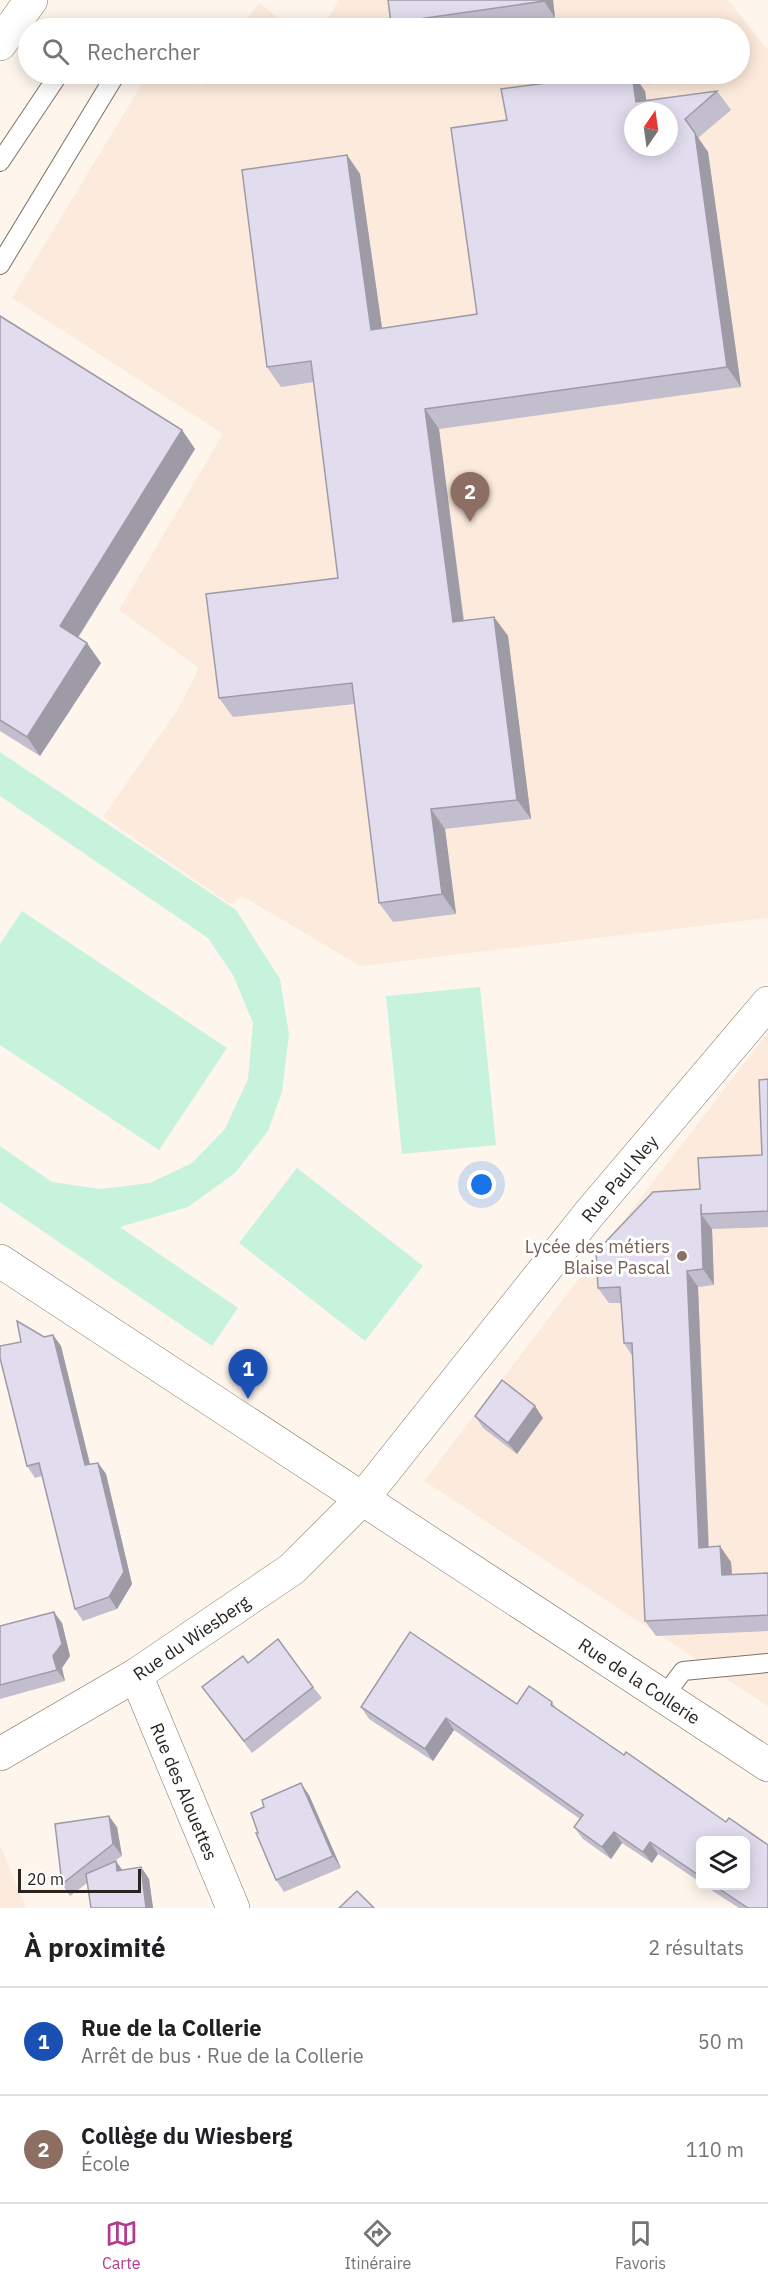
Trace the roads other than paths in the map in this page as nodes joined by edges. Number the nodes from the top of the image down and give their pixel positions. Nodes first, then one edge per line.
1 (31, 0) edge
2 (18, 18) edge
3 (18, 18) edge
4 (0, 44) edge
5 (52, 84) edge
6 (110, 84) edge
7 (0, 162) edge
8 (0, 265) edge
9 (768, 1003) edge
10 (0, 1262) edge
11 (363, 1498) junction
12 (768, 1663) edge
13 (136, 1675) junction
14 (665, 1695) junction
15 (0, 1754) edge
16 (768, 1765) edge
17 (232, 1908) edge

1 - 3 street
2 - 4 street
5 - 7 lane
6 - 8 lane
9 - 11 street, Rue Paul Ney
10 - 11 street, Rue de la Collerie
11 - 13 street, Rue du Wiesberg
11 - 14 street, Rue de la Collerie
12 - 14 lane
13 - 15 street, Rue du Wiesberg
13 - 17 street, Rue des Alouettes
14 - 16 street, Rue de la Collerie

